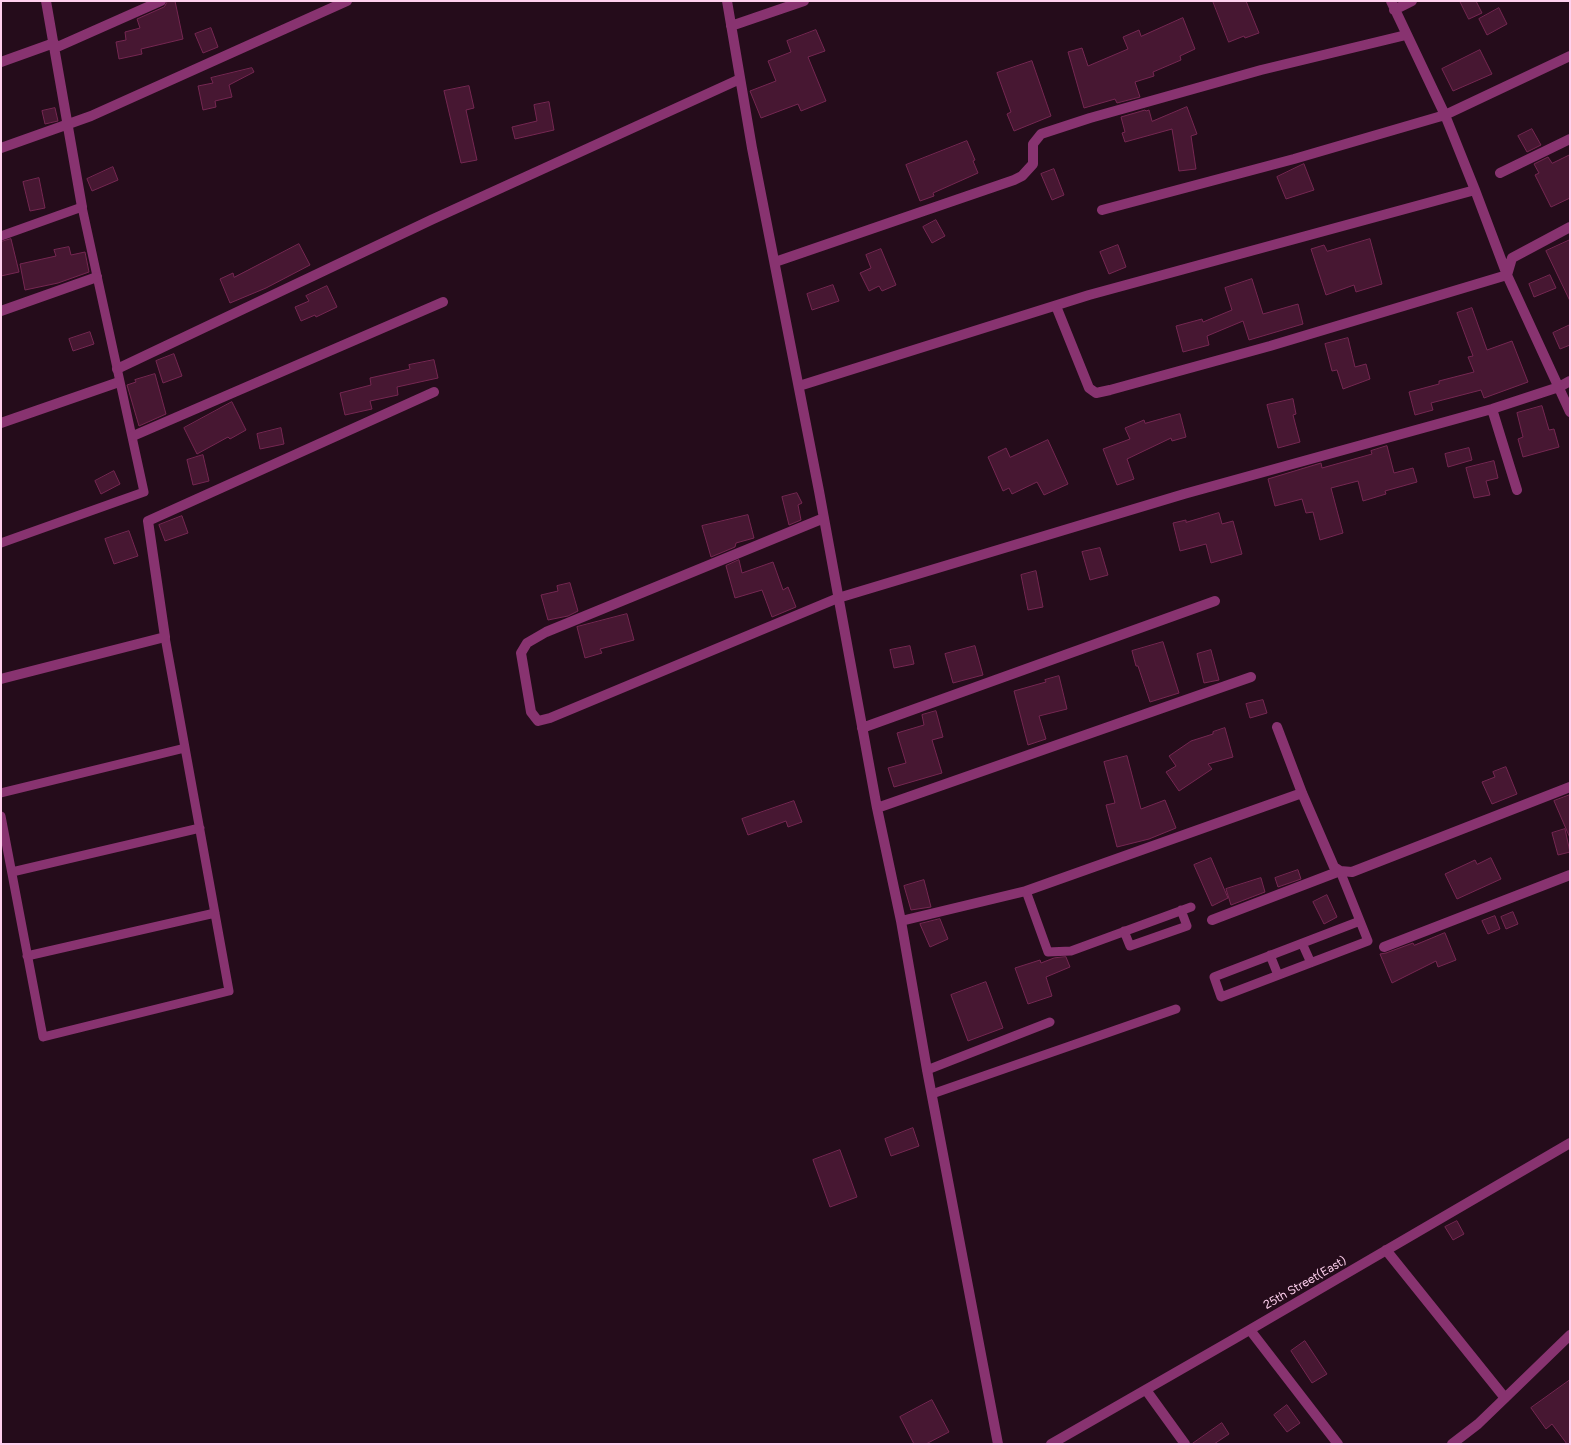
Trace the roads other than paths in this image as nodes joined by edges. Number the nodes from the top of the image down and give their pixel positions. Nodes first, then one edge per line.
1 (46, 1) edge
2 (161, 1) edge
3 (347, 1) edge
4 (727, 1) edge
5 (804, 1) edge
6 (1412, 1) edge
7 (1393, 5) edge
8 (731, 26) junction
9 (1406, 35) junction
10 (55, 46) junction
11 (1570, 56) edge
12 (1, 62) edge
13 (740, 79) junction
14 (1445, 115) junction
15 (68, 123) junction
16 (1570, 139) edge
17 (1, 148) edge
18 (1500, 173) dead end
19 (1475, 190) junction
20 (82, 207) junction
21 (1102, 210) dead end
22 (1570, 227) edge
23 (1, 236) edge
24 (775, 262) junction
25 (1507, 275) junction
26 (97, 277) junction
27 (443, 302) dead end
28 (1056, 306) junction
29 (1, 311) edge
30 (117, 369) junction
31 (1570, 381) edge
32 (119, 382) junction
33 (799, 386) junction
34 (1559, 387) junction
35 (434, 392) dead end
36 (1492, 409) junction
37 (1570, 412) edge
38 (1, 423) edge
39 (133, 436) junction
40 (1517, 490) dead end
41 (824, 518) junction
42 (1, 544) edge
43 (838, 598) junction
44 (1215, 601) dead end
45 (165, 637) junction
46 (1251, 678) dead end
47 (1, 679) edge
48 (1277, 727) dead end
49 (862, 728) junction
50 (185, 748) junction
51 (1570, 787) edge
52 (1, 793) edge
53 (1302, 793) junction
54 (878, 808) junction
55 (1, 816) edge
56 (200, 828) junction
57 (1340, 871) junction
58 (12, 872) junction
59 (1570, 875) edge
60 (1026, 891) junction
61 (1191, 907) dead end
62 (1180, 910) junction
63 (216, 913) junction
64 (1212, 920) dead end
65 (1360, 921) junction
66 (901, 922) junction
67 (1124, 931) junction
68 (1302, 943) junction
69 (1384, 947) dead end
70 (1270, 955) junction
71 (28, 956) junction
72 (1311, 963) junction
73 (1278, 975) junction
74 (1176, 1009) dead end
75 (1050, 1022) dead end
76 (927, 1070) junction
77 (932, 1094) junction
78 (1570, 1143) edge
79 (1386, 1250) junction
80 (1250, 1330) junction
81 (1570, 1335) edge
82 (1146, 1390) junction
83 (1505, 1398) junction
84 (998, 1444) edge
85 (1051, 1444) edge
86 (1186, 1444) edge
87 (1338, 1444) edge
88 (1452, 1444) edge

1 - 10 street
2 - 10 street
3 - 15 street
4 - 8 street
5 - 8 street
6 - 7 street
7 - 9 street
8 - 13 street
9 - 14 street
9 - 24 street
10 - 12 street
10 - 15 street
11 - 14 street
13 - 24 street
13 - 30 street
14 - 19 street
14 - 21 street
15 - 17 street
15 - 20 street
16 - 18 street
19 - 25 street
19 - 28 street
20 - 23 lane
20 - 26 lane
22 - 25 street
24 - 33 street
25 - 28 street
25 - 34 street
26 - 29 street
26 - 30 lane
27 - 39 street
28 - 33 street
30 - 32 lane
31 - 34 street
32 - 38 street
32 - 39 lane
33 - 41 street
34 - 36 street
34 - 37 street
35 - 45 street
36 - 40 street
36 - 43 street
39 - 42 lane
41 - 43 street
41 - 43 street
43 - 49 street
44 - 49 street
45 - 47 street
45 - 50 lane
46 - 54 street
48 - 53 street
49 - 54 street
50 - 52 lane
50 - 56 lane
51 - 57 street
53 - 57 street
53 - 60 street
54 - 66 street
55 - 58 lane
56 - 58 lane
56 - 63 lane
57 - 64 street
57 - 65 lane
58 - 71 lane
59 - 69 street
60 - 66 street
60 - 67 lane
61 - 62 lane
62 - 67 lane
62 - 67 lane
63 - 71 lane
63 - 71 lane
65 - 68 lane
65 - 72 lane
66 - 76 street
68 - 70 lane
68 - 72 lane
70 - 73 lane
70 - 73 lane
72 - 73 lane
74 - 77 lane
75 - 76 lane
76 - 77 street
77 - 84 street
78 - 79 street, 25th Street(East)
79 - 80 street, 25th Street(East)
79 - 83 street
80 - 82 street, 25th Street(East)
80 - 87 street
81 - 83 street
82 - 85 street, 25th Street(East)
82 - 86 street
83 - 88 street

